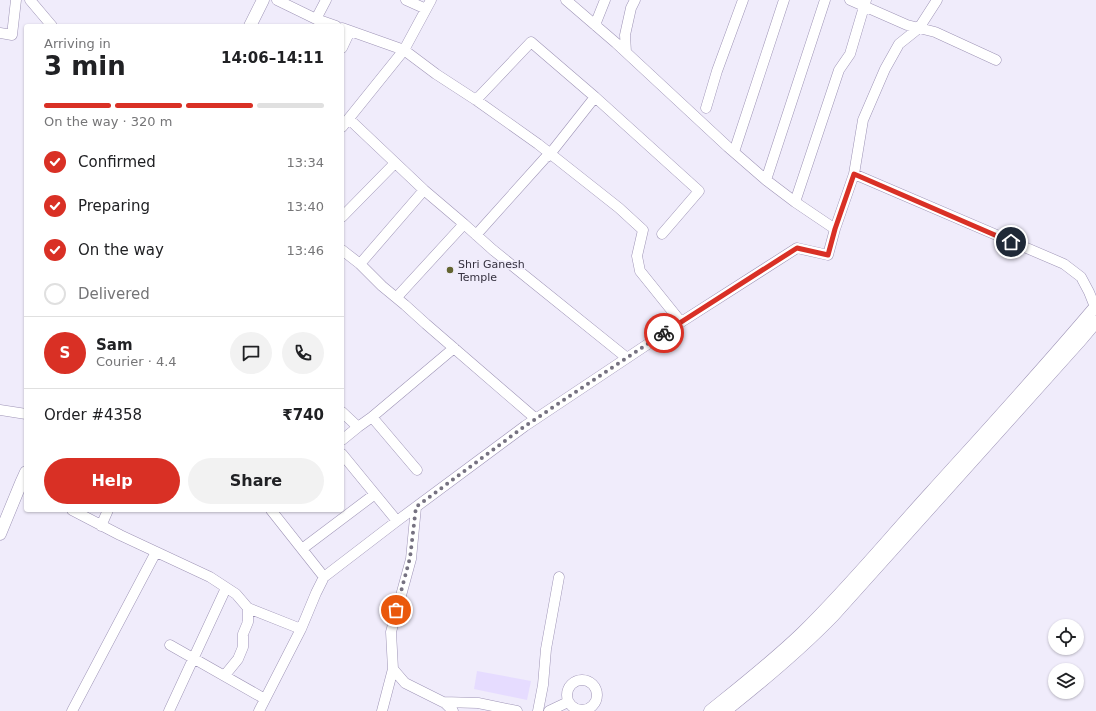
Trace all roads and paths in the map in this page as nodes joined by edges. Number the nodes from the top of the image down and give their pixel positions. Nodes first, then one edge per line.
1 (16, 0) edge
2 (30, 0) edge
3 (263, 0) edge
4 (277, 0) edge
5 (326, 0) edge
6 (406, 0) edge
7 (431, 0) edge
8 (566, 0) edge
9 (605, 0) edge
10 (635, 0) edge
11 (743, 0) edge
12 (784, 0) edge
13 (825, 0) edge
14 (850, 0) edge
15 (937, 0) edge
16 (865, 3) edge
17 (426, 9) junction
18 (316, 19) junction
19 (50, 24) edge
20 (251, 24) edge
21 (330, 24) edge
22 (595, 25) junction
23 (919, 28) junction
24 (346, 29) edge
25 (0, 33) edge
26 (404, 50) junction
27 (626, 52) junction
28 (996, 60) dead end
29 (595, 97) junction
30 (476, 100) junction
31 (706, 108) dead end
32 (349, 119) junction
33 (344, 125) edge
34 (734, 152) junction
35 (550, 154) junction
36 (395, 162) junction
37 (854, 174) junction
38 (766, 180) junction
39 (424, 190) junction
40 (795, 202) junction
41 (344, 216) edge
42 (464, 224) junction
43 (835, 229) junction
44 (662, 234) dead end
45 (476, 235) junction
46 (344, 252) edge
47 (360, 264) junction
48 (397, 297) junction
49 (1095, 307) edge
50 (681, 322) junction
51 (1096, 322) edge
52 (454, 348) junction
53 (627, 358) junction
54 (0, 410) edge
55 (24, 414) edge
56 (344, 414) edge
57 (372, 417) junction
58 (536, 419) junction
59 (358, 427) junction
60 (344, 438) edge
61 (344, 456) edge
62 (417, 470) dead end
63 (24, 480) edge
64 (375, 494) junction
65 (416, 507) junction
66 (76, 512) edge
67 (107, 512) edge
68 (273, 512) edge
69 (397, 522) junction
70 (101, 526) junction
71 (0, 534) edge
72 (302, 549) junction
73 (156, 552) junction
74 (324, 577) junction
75 (559, 577) dead end
76 (226, 588) junction
77 (248, 608) junction
78 (301, 628) junction
79 (170, 645) dead end
80 (193, 658) junction
81 (393, 669) junction
82 (225, 675) junction
83 (265, 698) junction
84 (443, 702) junction
85 (568, 702) dead end
86 (72, 711) edge
87 (169, 711) edge
88 (259, 711) edge
89 (382, 711) edge
90 (453, 711) edge
91 (517, 711) edge
92 (538, 711) edge
93 (549, 711) edge
94 (710, 711) edge
95 (725, 711) edge

1 - 25 street
2 - 19 street
3 - 20 street
4 - 18 street
5 - 18 street
6 - 17 street
7 - 17 street
8 - 22 street
9 - 22 street
10 - 27 street
11 - 31 street
12 - 34 street
13 - 38 street
14 - 16 street
15 - 23 street
16 - 23 street
16 - 40 street
17 - 26 street
18 - 21 street
22 - 27 street
23 - 28 street
23 - 37 street
24 - 26 street
26 - 30 street
26 - 32 street
27 - 34 street
29 - 30 street
29 - 35 street
29 - 44 street
30 - 35 street
32 - 33 street
32 - 36 street
34 - 38 street
35 - 45 street
35 - 50 street
36 - 39 street
36 - 41 street
37 - 43 street
37 - 49 street
38 - 40 street
39 - 42 street
39 - 47 street
40 - 43 street
42 - 45 street
42 - 48 street
43 - 50 street
45 - 53 street
46 - 47 street
47 - 48 street
48 - 52 street
49 - 94 street
50 - 53 street
51 - 95 street
52 - 57 street
52 - 58 street
53 - 58 street
54 - 55 street
56 - 59 street
57 - 59 street
57 - 62 street
58 - 65 street
59 - 60 street
61 - 64 street
63 - 71 street
64 - 69 street
64 - 72 street
65 - 69 street
65 - 81 street
66 - 70 street
67 - 70 street
68 - 72 street
69 - 74 street
70 - 73 street
72 - 74 street
73 - 76 street
73 - 86 street
74 - 78 street
75 - 92 street
76 - 77 street
76 - 80 street
77 - 78 street
77 - 82 street
78 - 83 street
79 - 80 street
80 - 82 street
80 - 87 street
81 - 84 street
81 - 89 street
82 - 83 street
83 - 88 street
84 - 90 street
84 - 91 street
85 - 93 street

